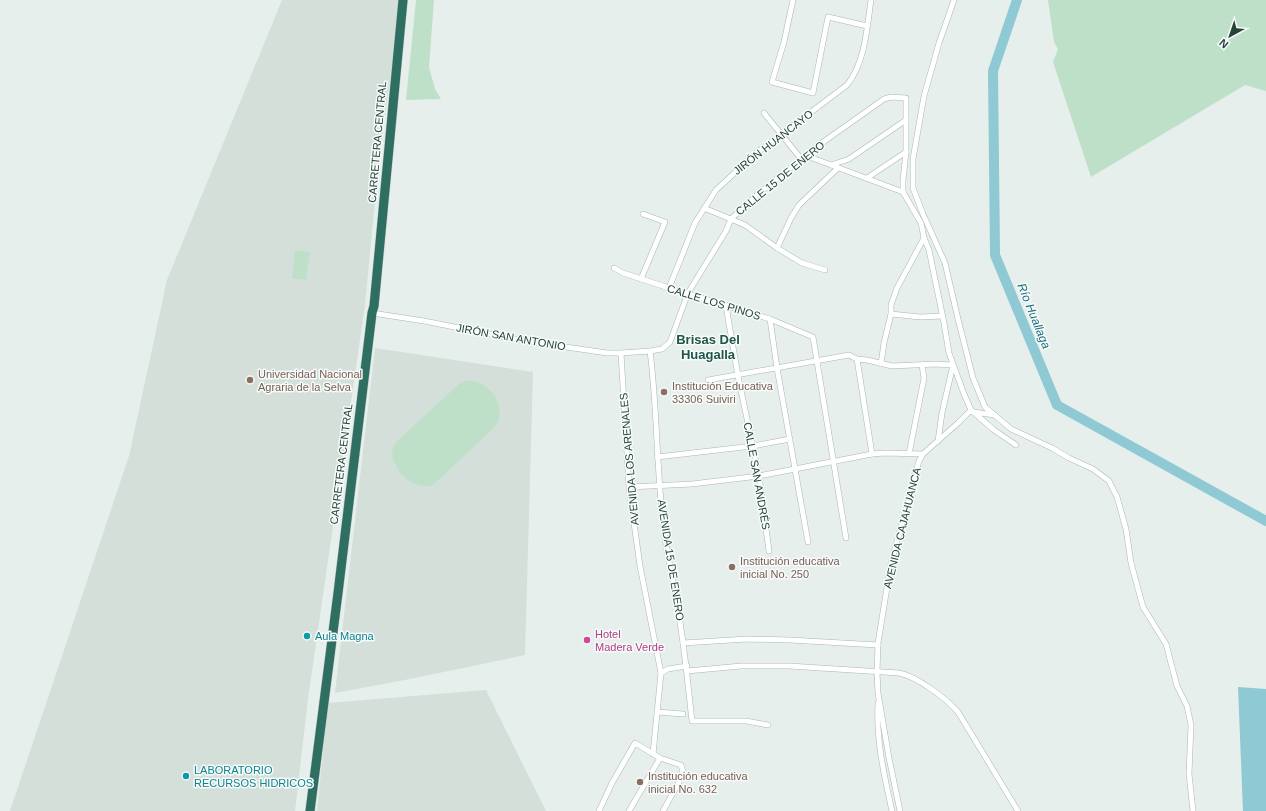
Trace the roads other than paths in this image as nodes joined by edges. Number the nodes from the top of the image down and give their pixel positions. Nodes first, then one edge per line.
1 (403, 0) edge
2 (793, 0) edge
3 (870, 0) edge
4 (954, 0) edge
5 (868, 26) junction
6 (764, 113) dead end
7 (906, 120) junction
8 (782, 134) junction
9 (906, 152) junction
10 (807, 156) junction
11 (802, 160) junction
12 (831, 165) junction
13 (838, 168) junction
14 (867, 178) junction
15 (903, 192) junction
16 (704, 208) junction
17 (643, 214) dead end
18 (731, 219) junction
19 (924, 238) junction
20 (777, 248) junction
21 (614, 268) dead end
22 (825, 270) dead end
23 (641, 279) junction
24 (668, 288) junction
25 (688, 293) junction
26 (726, 306) junction
27 (372, 313) junction
28 (891, 314) junction
29 (943, 316) junction
30 (770, 319) junction
31 (650, 351) junction
32 (621, 353) junction
33 (857, 359) junction
34 (817, 361) junction
35 (881, 364) junction
36 (922, 365) junction
37 (953, 365) junction
38 (777, 368) junction
39 (738, 376) junction
40 (708, 380) dead end
41 (972, 411) junction
42 (996, 416) junction
43 (790, 439) junction
44 (938, 440) junction
45 (1016, 445) dead end
46 (753, 446) junction
47 (872, 454) junction
48 (909, 454) junction
49 (923, 454) junction
50 (657, 457) junction
51 (834, 461) junction
52 (795, 468) junction
53 (759, 476) junction
54 (660, 485) junction
55 (629, 487) junction
56 (846, 538) dead end
57 (808, 542) dead end
58 (769, 551) dead end
59 (684, 643) junction
60 (878, 645) junction
61 (687, 668) junction
62 (877, 672) junction
63 (661, 673) junction
64 (878, 693) junction
65 (657, 712) junction
66 (683, 714) dead end
67 (768, 726) dead end
68 (653, 754) junction
69 (660, 758) junction
70 (310, 811) edge
71 (599, 811) edge
72 (630, 811) edge
73 (663, 811) edge
74 (892, 811) edge
75 (900, 811) edge
76 (1018, 811) edge
77 (1193, 811) edge

1 - 27 highway, CARRETERA CENTRAL
2 - 5 street
3 - 5 street, JIRÓN HUANCAYO
4 - 42 street
5 - 8 street, JIRÓN HUANCAYO
6 - 8 street
7 - 9 street
7 - 10 street, CALLE 15 DE ENERO
7 - 12 street
8 - 11 street
8 - 16 street, JIRÓN HUANCAYO
9 - 14 street
9 - 15 street
10 - 11 street, CALLE 15 DE ENERO
10 - 12 street
11 - 18 street, CALLE 15 DE ENERO
12 - 13 street
13 - 14 street
13 - 20 street
14 - 15 street
15 - 19 street
16 - 18 street
16 - 24 street, JIRÓN HUANCAYO
17 - 23 street
18 - 20 street
18 - 25 street, CALLE 15 DE ENERO
19 - 28 street
19 - 29 street
20 - 22 street
21 - 23 street, CALLE LOS PINOS
23 - 24 street, CALLE LOS PINOS
24 - 25 street, CALLE LOS PINOS
25 - 26 street, CALLE LOS PINOS
25 - 31 street, CALLE 15 DE ENERO
26 - 30 street, CALLE LOS PINOS
26 - 39 street, CALLE SAN ANDRÉS
27 - 32 street, JIRÓN SAN ANTONIO
27 - 70 highway, CARRETERA CENTRAL
28 - 29 street
28 - 35 street
29 - 37 street
30 - 34 street, CALLE LOS PINOS
30 - 38 street
31 - 32 street, JIRÓN SAN ANTONIO
31 - 50 street, AVENIDA 15 DE ENERO
32 - 55 street, AVENIDA LOS ARENALES
33 - 34 street
33 - 35 street
33 - 47 street
34 - 38 street
34 - 51 street
35 - 36 street
36 - 37 street
36 - 48 street
37 - 41 street
37 - 44 street
38 - 39 street
38 - 43 street
39 - 40 street
39 - 46 street, CALLE SAN ANDRÉS
41 - 42 street
41 - 44 street, AVENIDA CAJAHUANCA
41 - 45 street
42 - 77 street
43 - 46 street
43 - 52 street
44 - 49 street, AVENIDA CAJAHUANCA
46 - 50 street
46 - 53 street, CALLE SAN ANDRÉS
47 - 48 street
47 - 51 street
48 - 49 street
49 - 60 street, AVENIDA CAJAHUANCA
50 - 54 street, AVENIDA 15 DE ENERO
51 - 52 street
51 - 56 street
52 - 53 street
52 - 57 street
53 - 54 street
53 - 58 street, CALLE SAN ANDRÉS
54 - 55 street
54 - 59 street, AVENIDA 15 DE ENERO
55 - 63 street, AVENIDA LOS ARENALES
59 - 60 street
59 - 61 street, AVENIDA 15 DE ENERO
60 - 62 street, AVENIDA CAJAHUANCA
61 - 62 street
61 - 63 street
61 - 67 street, AVENIDA 15 DE ENERO
62 - 64 street, AVENIDA CAJAHUANCA
62 - 76 street
63 - 65 street, AVENIDA LOS ARENALES
64 - 74 street
64 - 75 street, AVENIDA CAJAHUANCA
65 - 66 street
65 - 68 street, AVENIDA LOS ARENALES
68 - 69 street
68 - 71 street
69 - 72 street
69 - 73 street

